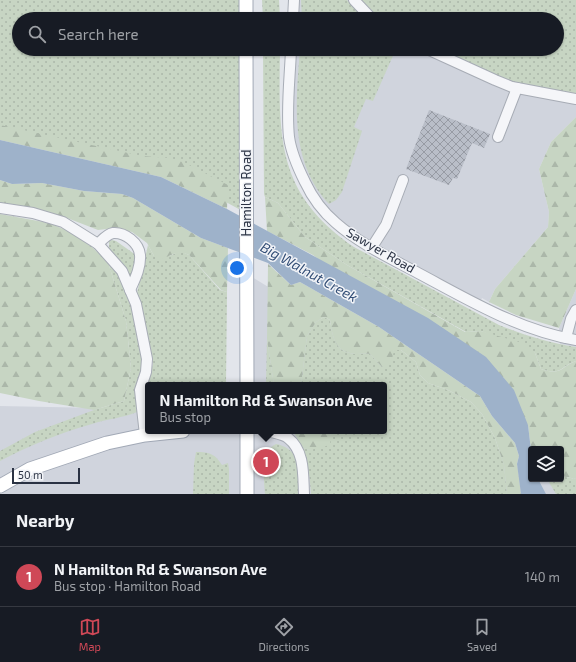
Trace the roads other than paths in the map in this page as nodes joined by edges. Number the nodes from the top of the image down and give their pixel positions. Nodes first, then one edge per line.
1 (246, 0) edge
2 (294, 0) edge
3 (354, 0) edge
4 (246, 12) edge
5 (293, 12) edge
6 (365, 12) edge
7 (246, 56) edge
8 (291, 56) edge
9 (442, 56) edge
10 (517, 88) junction
11 (576, 99) edge
12 (498, 137) dead end
13 (403, 180) dead end
14 (0, 208) edge
15 (98, 244) junction
16 (372, 247) junction
17 (130, 290) junction
18 (576, 310) edge
19 (571, 339) edge
20 (247, 382) edge
21 (154, 434) edge
22 (247, 434) edge
23 (276, 434) edge
24 (145, 435) junction
25 (0, 486) edge
26 (247, 494) edge
27 (304, 494) edge

1 - 4 main road
2 - 5 street
3 - 6 street
7 - 20 main road, Hamilton Road
8 - 16 street, Sawyer Road
9 - 10 street
10 - 11 street
10 - 12 street
13 - 16 street
14 - 15 street
15 - 17 street
15 - 17 street
16 - 19 street, Sawyer Road
17 - 24 street
18 - 19 street
21 - 24 main road
22 - 26 main road
23 - 27 street
24 - 25 main road

